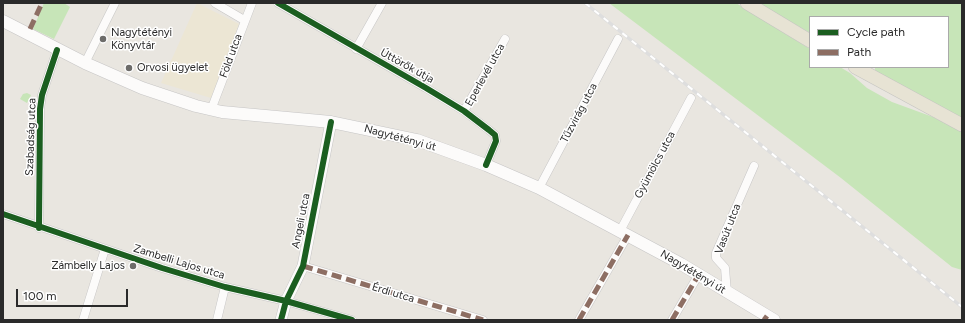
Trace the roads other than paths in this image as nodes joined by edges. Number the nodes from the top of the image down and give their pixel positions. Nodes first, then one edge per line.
1 (115, 3) edge
2 (215, 3) edge
3 (252, 3) edge
4 (278, 3) edge
5 (382, 3) edge
6 (747, 3) edge
7 (3, 20) edge
8 (244, 20) junction
9 (505, 39) dead end
10 (618, 39) dead end
11 (809, 40) edge
12 (356, 49) junction
13 (57, 50) junction
14 (85, 63) junction
15 (857, 68) edge
16 (691, 98) dead end
17 (211, 110) junction
18 (464, 111) junction
19 (331, 122) junction
20 (962, 125) edge
21 (486, 165) junction
22 (754, 166) dead end
23 (539, 188) junction
24 (3, 214) edge
25 (39, 228) junction
26 (624, 233) junction
27 (105, 249) junction
28 (303, 266) junction
29 (699, 274) junction
30 (224, 287) junction
31 (727, 292) junction
32 (286, 301) junction
33 (768, 319) edge
34 (83, 320) edge
35 (217, 320) edge
36 (281, 320) edge
37 (352, 320) edge
38 (483, 320) edge
39 (579, 320) edge
40 (672, 320) edge

1 - 14 street
2 - 8 street
3 - 8 street, Föld utca
4 - 12 street, Úttörők útja
5 - 12 street
6 - 11 main road
7 - 13 main road, Nagytétényi út
8 - 17 street, Föld utca
9 - 18 street, Eperlevél utca
10 - 23 street, Tűzvirág utca
12 - 18 street, Úttörők útja
13 - 14 main road, Nagytétényi út
13 - 25 street, Szabadság utca
14 - 17 main road, Nagytétényi út
15 - 20 main road
16 - 26 street, Gyümölcs utca
17 - 19 main road, Nagytétényi út
18 - 21 street, Úttörők útja
19 - 21 main road, Nagytétényi út
19 - 28 street, Angeli utca
21 - 23 main road, Nagytétényi út
22 - 31 street, Vasút utca
23 - 26 main road, Nagytétényi út
24 - 25 street, Zambelli Lajos utca
25 - 27 street, Zambelli Lajos utca
26 - 29 main road, Nagytétényi út
26 - 39 street, Gyümölcs utca
27 - 30 street, Zambelli Lajos utca
27 - 34 street
28 - 32 street, Angeli utca
28 - 38 street, Érdi utca
29 - 31 main road, Nagytétényi út
29 - 40 street
30 - 32 street, Zambelli Lajos utca
30 - 35 street
31 - 33 main road, Nagytétényi út
32 - 36 street, Angeli utca
32 - 37 street, Zambelli Lajos utca

